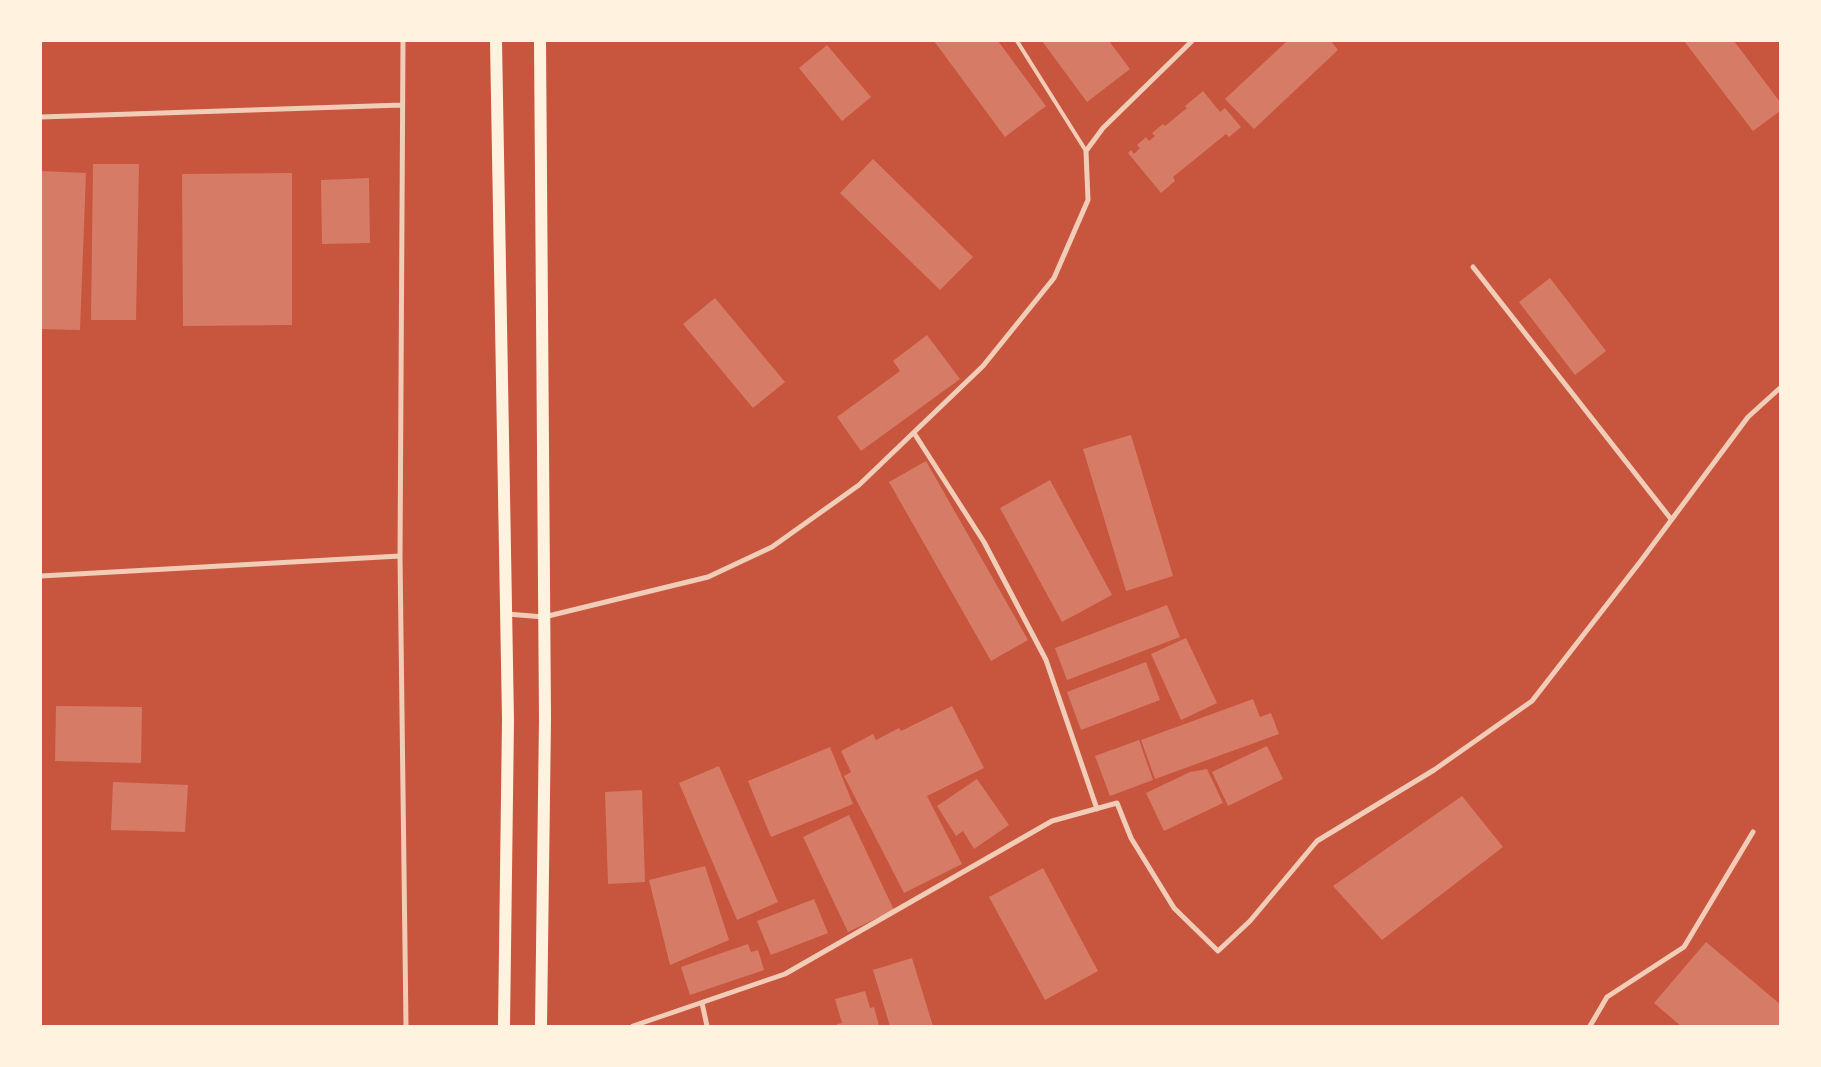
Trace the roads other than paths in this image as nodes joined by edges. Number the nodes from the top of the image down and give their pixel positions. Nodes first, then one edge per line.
1 (403, 41) edge
2 (496, 41) edge
3 (540, 41) edge
4 (1017, 41) edge
5 (1192, 41) edge
6 (402, 105) junction
7 (41, 117) edge
8 (1086, 152) junction
9 (1473, 267) dead end
10 (1780, 388) edge
11 (914, 433) junction
12 (1672, 519) junction
13 (400, 556) junction
14 (41, 576) edge
15 (507, 614) junction
16 (544, 617) junction
17 (1096, 809) junction
18 (1753, 832) dead end
19 (702, 1002) junction
20 (406, 1026) edge
21 (504, 1026) edge
22 (541, 1026) edge
23 (633, 1026) edge
24 (707, 1026) edge
25 (1590, 1026) edge

1 - 6 street
2 - 15 main road
3 - 16 main road
4 - 8 lane
5 - 8 street
6 - 7 street
6 - 13 street
8 - 11 street
9 - 12 street
10 - 12 street
11 - 16 street
11 - 17 street
12 - 17 street
13 - 14 street
13 - 20 street
15 - 16 street
15 - 21 main road
16 - 22 main road
17 - 19 street
18 - 25 street
19 - 23 street
19 - 24 street

